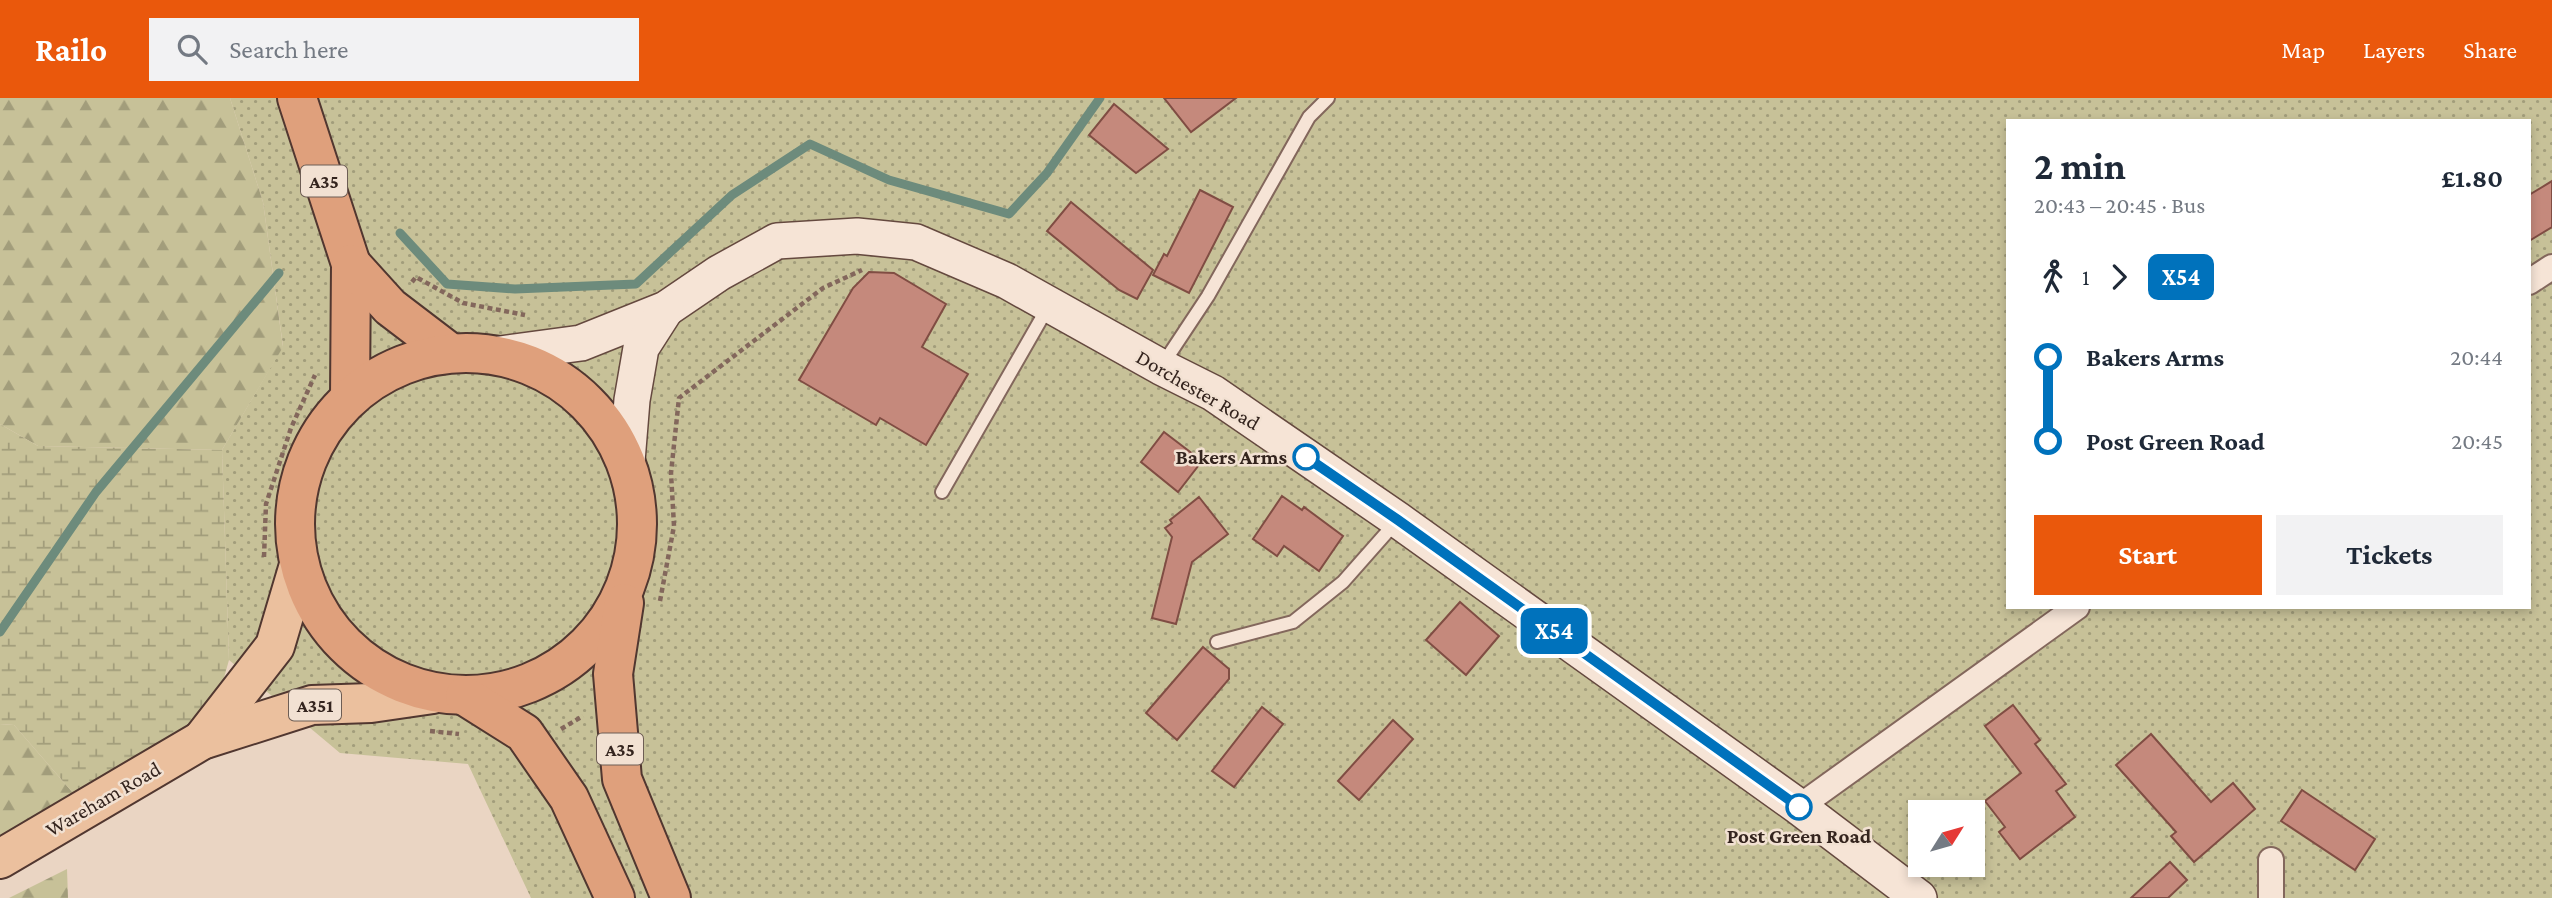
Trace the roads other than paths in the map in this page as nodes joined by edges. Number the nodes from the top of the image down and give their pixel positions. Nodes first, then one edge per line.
1 (297, 98) edge
2 (1328, 98) edge
3 (351, 264) junction
4 (2552, 267) edge
5 (2531, 281) edge
6 (1050, 304) junction
7 (666, 309) junction
8 (449, 352) junction
9 (500, 354) junction
10 (1161, 367) junction
11 (350, 396) junction
12 (627, 461) junction
13 (942, 492) dead end
14 (1398, 520) junction
15 (281, 566) junction
16 (625, 590) junction
17 (2074, 609) edge
18 (1217, 642) dead end
19 (449, 695) junction
20 (202, 740) junction
21 (1799, 807) junction
22 (1, 858) edge
23 (2270, 860) dead end
24 (615, 898) edge
25 (671, 898) edge
26 (1919, 898) edge
27 (2271, 898) edge

1 - 3 highway, A35
2 - 10 lane
3 - 8 highway, A35
3 - 11 highway, A35
4 - 5 street
6 - 7 main road, Dorchester Road
6 - 10 main road, Dorchester Road
6 - 13 lane
7 - 9 main road, Dorchester Road
7 - 12 main road, Dorchester Road
8 - 9 highway
8 - 11 highway
9 - 12 highway
10 - 14 main road, Dorchester Road
11 - 15 highway
12 - 16 highway
14 - 18 lane
14 - 21 main road, Dorchester Road
15 - 19 highway
15 - 20 main road, Wareham Road / A351
16 - 19 highway
16 - 25 highway, A35
17 - 21 street
19 - 20 main road, Wareham Road / A351
19 - 24 highway
20 - 22 main road, Wareham Road / A351
21 - 26 main road, Dorchester Road
23 - 27 street

